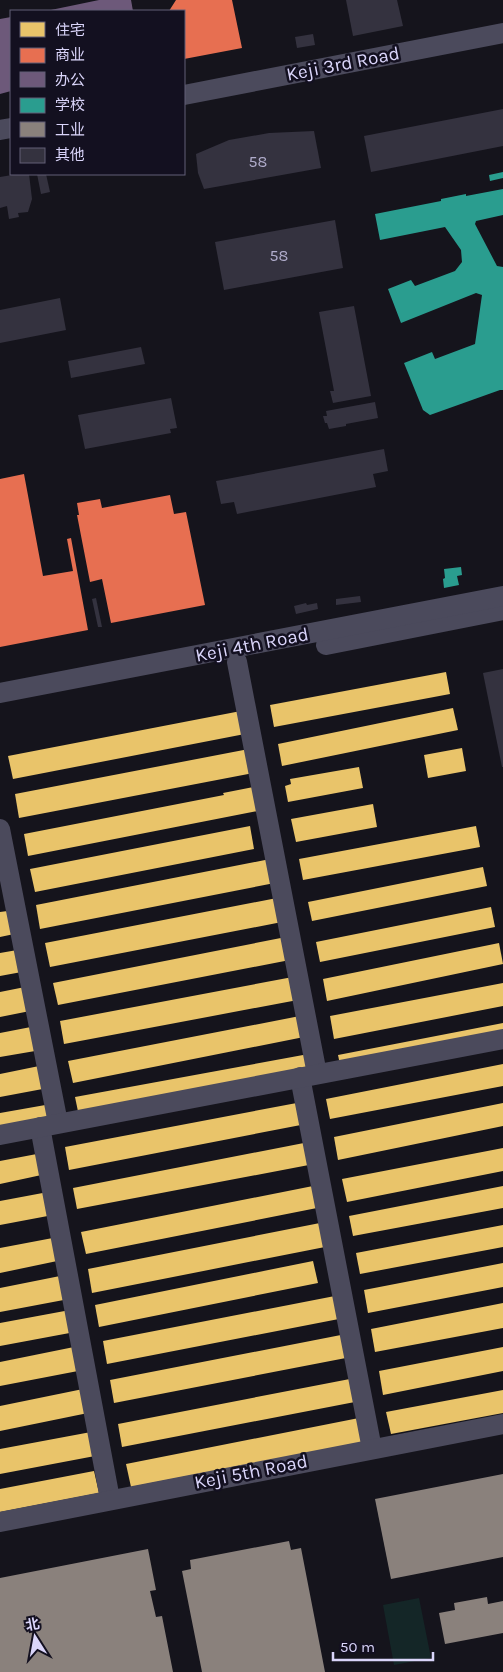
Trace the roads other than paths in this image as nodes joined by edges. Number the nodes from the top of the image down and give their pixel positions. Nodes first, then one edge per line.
1 (503, 33) edge
2 (185, 96) edge
3 (503, 596) edge
4 (503, 610) edge
5 (237, 662) junction
6 (0, 693) edge
7 (0, 706) edge
8 (0, 829) edge
9 (503, 1039) edge
10 (309, 1075) junction
11 (49, 1125) junction
12 (0, 1135) edge
13 (503, 1424) edge
14 (372, 1449) junction
15 (110, 1499) junction
16 (0, 1522) edge

1 - 2 street, Keji 3rd Road
3 - 6 street, Keji 4th Road
4 - 5 street, Keji 4th Road
5 - 7 street, Keji 4th Road
5 - 10 street
8 - 11 street
9 - 10 street
10 - 11 street
10 - 14 street
11 - 12 street
11 - 15 street
13 - 14 street, Keji 5th Road
14 - 15 street, Keji 5th Road
15 - 16 street, Keji 5th Road

